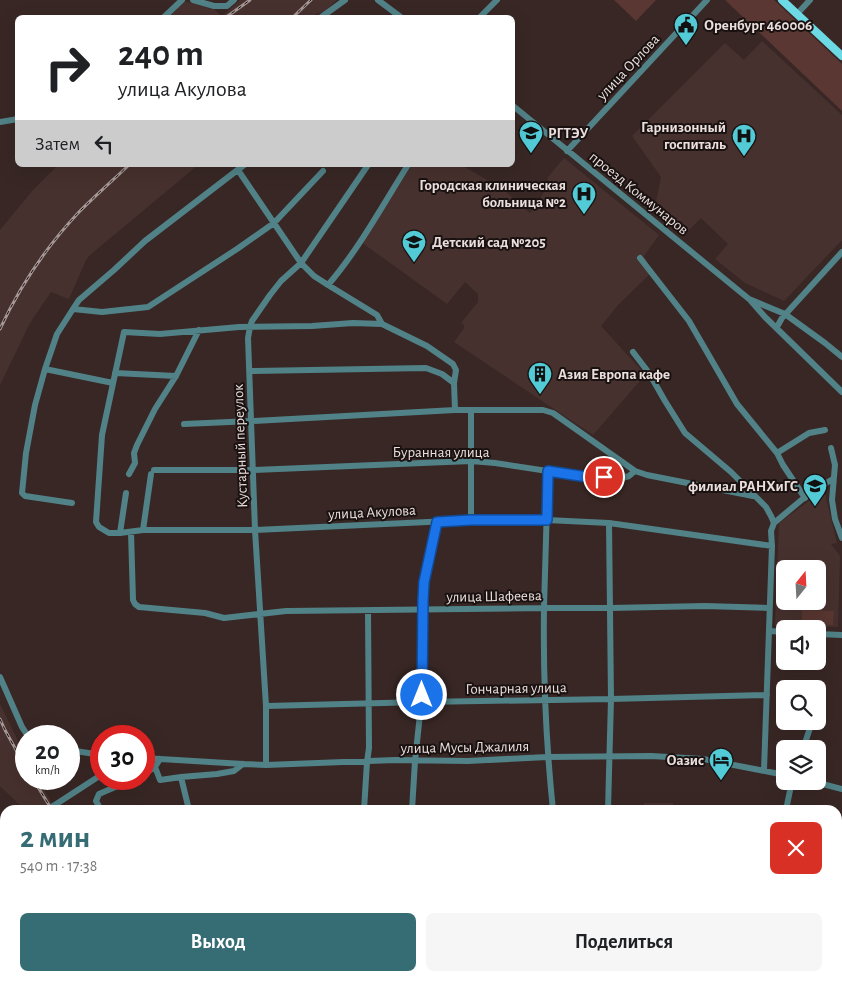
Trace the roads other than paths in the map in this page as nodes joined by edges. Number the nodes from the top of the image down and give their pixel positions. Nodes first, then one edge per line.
1 (182, 0) edge
2 (193, 0) edge
3 (234, 0) edge
4 (345, 0) edge
5 (378, 0) edge
6 (497, 0) edge
7 (707, 0) edge
8 (782, 0) edge
9 (810, 0) edge
10 (797, 14) junction
11 (166, 15) edge
12 (324, 15) edge
13 (398, 15) edge
14 (482, 15) edge
15 (842, 56) edge
16 (515, 108) edge
17 (15, 120) edge
18 (0, 122) edge
19 (567, 151) junction
20 (242, 167) edge
21 (367, 167) edge
22 (407, 167) edge
23 (238, 170) junction
24 (323, 171) dead end
25 (274, 223) junction
26 (842, 252) edge
27 (640, 258) dead end
28 (301, 263) junction
29 (328, 285) junction
30 (750, 299) junction
31 (73, 308) junction
32 (785, 314) junction
33 (382, 324) junction
34 (250, 327) junction
35 (777, 327) junction
36 (199, 330) junction
37 (633, 352) dead end
38 (842, 357) edge
39 (44, 369) junction
40 (250, 371) junction
41 (115, 373) junction
42 (176, 376) junction
43 (113, 383) junction
44 (454, 383) junction
45 (842, 392) edge
46 (455, 410) junction
47 (471, 410) junction
48 (252, 421) junction
49 (184, 424) dead end
50 (825, 430) dead end
51 (831, 448) dead end
52 (777, 453) junction
53 (471, 461) junction
54 (253, 470) junction
55 (548, 471) junction
56 (635, 471) junction
57 (129, 474) dead end
58 (833, 479) junction
59 (126, 493) dead end
60 (753, 496) junction
61 (805, 498) junction
62 (72, 503) dead end
63 (471, 520) junction
64 (547, 520) junction
65 (437, 522) junction
66 (609, 523) junction
67 (774, 523) junction
68 (143, 530) junction
69 (255, 530) junction
70 (120, 532) junction
71 (131, 532) junction
72 (842, 538) edge
73 (772, 546) junction
74 (544, 608) junction
75 (610, 608) junction
76 (770, 608) junction
77 (423, 610) junction
78 (368, 611) junction
79 (260, 614) junction
80 (769, 632) junction
81 (776, 632) edge
82 (826, 634) edge
83 (842, 635) edge
84 (0, 678) edge
85 (767, 695) junction
86 (611, 699) junction
87 (545, 700) junction
88 (422, 702) junction
89 (368, 704) junction
90 (266, 706) junction
91 (21, 725) edge
92 (609, 756) junction
93 (548, 757) junction
94 (155, 759) edge
95 (160, 759) junction
96 (415, 760) junction
97 (367, 762) junction
98 (243, 764) junction
99 (266, 765) junction
100 (155, 767) joint
101 (764, 770) junction
102 (776, 773) edge
103 (181, 777) junction
104 (90, 782) edge
105 (826, 785) edge
106 (842, 789) edge
107 (108, 790) edge
108 (790, 790) edge
109 (55, 805) edge
110 (98, 805) edge
111 (188, 805) edge
112 (364, 805) edge
113 (412, 805) edge
114 (553, 805) edge
115 (608, 805) edge
116 (787, 805) edge

1 - 11 street
2 - 3 street
4 - 12 street
5 - 13 street
6 - 14 street
7 - 19 street, улица Орлова
8 - 10 main road
9 - 10 street
10 - 15 main road
16 - 19 street, проезд Коммунаров
17 - 18 street
19 - 30 street, проезд Коммунаров
20 - 23 street
21 - 28 street, Кустарный переулок
22 - 29 street
23 - 25 street
23 - 31 street
24 - 25 street
25 - 28 street
25 - 31 street
26 - 32 street
27 - 52 street
28 - 29 street
28 - 34 street, Кустарный переулок
29 - 33 street
30 - 32 street, проезд Коммунаров
30 - 35 street, проезд Коммунаров
31 - 39 street
32 - 35 street
32 - 38 street, проезд Коммунаров
33 - 34 street
33 - 44 street
34 - 36 street
34 - 40 street, Кустарный переулок
35 - 45 street, проезд Коммунаров
36 - 41 street
36 - 42 street
37 - 60 street
39 - 43 street
39 - 62 street
40 - 44 street
40 - 48 street, Кустарный переулок
41 - 42 street
41 - 43 street
42 - 57 street
43 - 70 street, улица Акулова
44 - 46 street
46 - 47 street
46 - 48 street
47 - 53 street
47 - 56 street
48 - 49 street
48 - 54 street, Кустарный переулок
50 - 52 street
51 - 58 street
52 - 61 street
53 - 54 street, Буранная улица
53 - 55 street, Буранная улица
53 - 63 street
54 - 68 street, Буранная улица
54 - 69 street, Кустарный переулок
55 - 56 street, Буранная улица
55 - 64 street
56 - 60 street
58 - 61 street
58 - 72 street
59 - 70 street
60 - 67 street
61 - 67 street
63 - 64 street, улица Акулова
63 - 65 street, улица Акулова
64 - 66 street, улица Акулова
64 - 74 street
65 - 69 street, улица Акулова
65 - 77 street
66 - 73 street, улица Акулова
66 - 75 street
67 - 73 street
68 - 69 street, улица Акулова
68 - 71 street, улица Акулова
69 - 79 street, Кустарный переулок
70 - 71 street, улица Акулова
71 - 79 street, улица Шафеева
73 - 76 street
74 - 75 street, улица Шафеева
74 - 77 street, улица Шафеева
74 - 87 street
75 - 76 street, улица Шафеева
75 - 86 street
76 - 80 street
77 - 78 street, улица Шафеева
77 - 88 street
78 - 79 street, улица Шафеева
78 - 89 street
79 - 90 street, Кустарный переулок
80 - 81 street
80 - 85 street
82 - 83 street
84 - 91 street
85 - 86 street, Гончарная улица
85 - 101 street
86 - 87 street, Гончарная улица
86 - 92 street
87 - 88 street, Гончарная улица
87 - 93 street
88 - 89 street, Гончарная улица
88 - 96 street
89 - 90 street, Гончарная улица
89 - 97 street
90 - 99 street, Кустарный переулок
92 - 93 street, улица Мусы Джалиля
92 - 101 street, улица Мусы Джалиля
92 - 115 street
93 - 96 street, улица Мусы Джалиля
93 - 114 street
94 - 95 street, улица Мусы Джалиля
95 - 98 street, улица Мусы Джалиля
95 - 100 street
96 - 97 street, улица Мусы Джалиля
96 - 113 street
97 - 99 street, улица Мусы Джалиля
97 - 112 street
98 - 99 street, улица Мусы Джалиля
98 - 103 street
100 - 103 street
101 - 102 street, улица Мусы Джалиля
103 - 111 street
104 - 109 street
105 - 106 street
107 - 110 street
108 - 116 street

